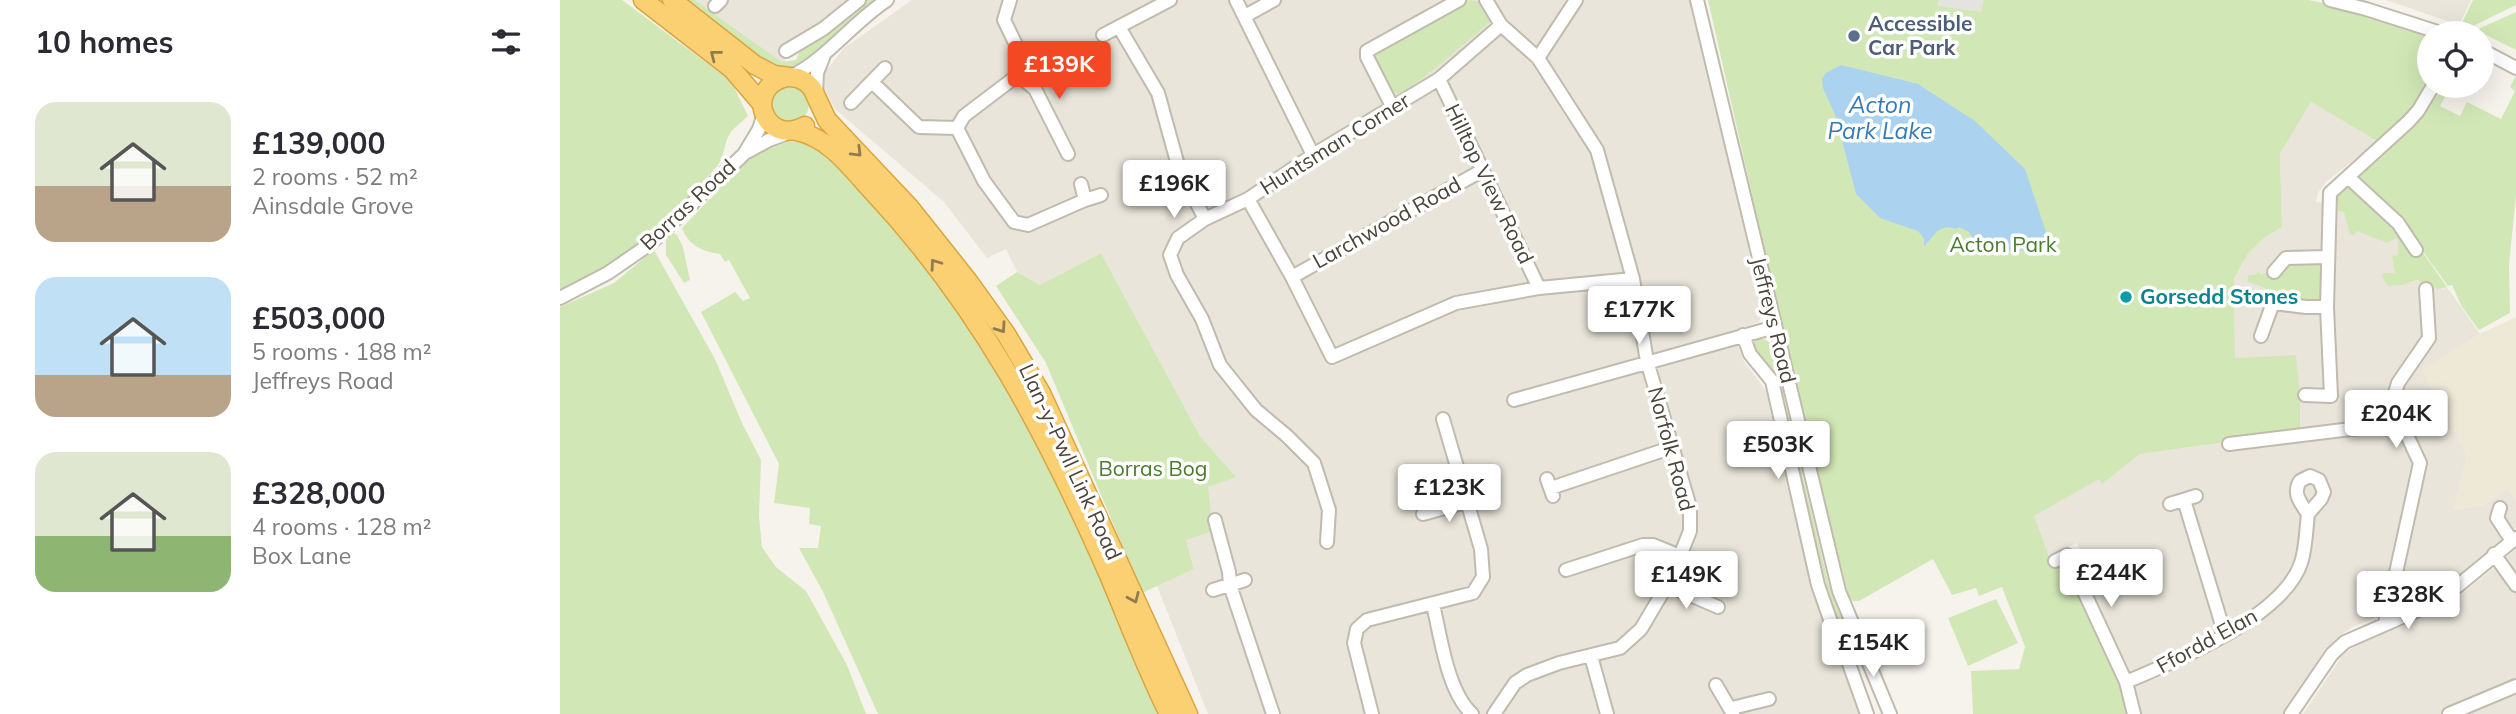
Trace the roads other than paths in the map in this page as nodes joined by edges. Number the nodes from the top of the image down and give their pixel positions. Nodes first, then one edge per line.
1 (643, 0) edge
2 (672, 0) edge
3 (859, 0) edge
4 (887, 0) edge
5 (1010, 0) edge
6 (1170, 0) edge
7 (1236, 0) edge
8 (1274, 0) edge
9 (1459, 0) edge
10 (1486, 0) edge
11 (1576, 0) edge
12 (1697, 0) edge
13 (2330, 0) edge
14 (1245, 16) junction
15 (1501, 25) junction
16 (2417, 25) edge
17 (1119, 27) junction
18 (1102, 35) dead end
19 (786, 51) dead end
20 (824, 55) junction
21 (2494, 56) edge
22 (1538, 58) junction
23 (885, 68) dead end
24 (2516, 68) edge
25 (1018, 75) junction
26 (789, 77) junction
27 (1439, 79) junction
28 (872, 82) junction
29 (816, 97) junction
30 (2426, 98) edge
31 (851, 103) dead end
32 (1393, 108) junction
33 (763, 109) junction
34 (957, 128) junction
35 (794, 131) junction
36 (744, 153) junction
37 (1068, 155) dead end
38 (1313, 155) junction
39 (1483, 170) junction
40 (2348, 177) junction
41 (1081, 184) dead end
42 (1101, 195) dead end
43 (1248, 199) junction
44 (1085, 200) junction
45 (1205, 219) junction
46 (2416, 250) dead end
47 (2327, 257) junction
48 (2274, 272) dead end
49 (1292, 277) junction
50 (1633, 279) junction
51 (1539, 288) junction
52 (2426, 289) dead end
53 (560, 298) edge
54 (2327, 307) junction
55 (1775, 327) junction
56 (1743, 335) junction
57 (2261, 336) dead end
58 (1647, 361) junction
59 (2305, 395) dead end
60 (1513, 400) dead end
61 (2392, 403) junction
62 (1443, 419) dead end
63 (2229, 444) dead end
64 (1673, 447) junction
65 (1550, 488) dead end
66 (2301, 501) junction
67 (1466, 502) junction
68 (2318, 502) junction
69 (2170, 505) dead end
70 (2500, 508) dead end
71 (1423, 514) dead end
72 (2308, 514) junction
73 (1215, 520) dead end
74 (2514, 540) edge
75 (1327, 542) dead end
76 (2494, 554) junction
77 (1680, 556) junction
78 (2055, 561) dead end
79 (1574, 571) dead end
80 (1245, 580) dead end
81 (1230, 584) junction
82 (1667, 584) junction
83 (2516, 585) edge
84 (1213, 590) dead end
85 (1433, 605) junction
86 (1718, 607) dead end
87 (1831, 621) dead end
88 (2385, 622) junction
89 (2225, 635) junction
90 (1843, 647) dead end
91 (1591, 656) junction
92 (2126, 682) junction
93 (1716, 685) dead end
94 (2516, 686) edge
95 (1769, 699) dead end
96 (1733, 711) edge
97 (2452, 713) edge
98 (1169, 714) edge
99 (1188, 714) edge
100 (1273, 714) edge
101 (1372, 714) edge
102 (1472, 714) edge
103 (1494, 714) edge
104 (1607, 714) edge
105 (1867, 714) edge
106 (1891, 714) edge
107 (2134, 714) edge
108 (2291, 714) edge

33 -> 1 highway
2 - 26 highway
3 - 19 street
4 - 20 street
5 - 25 street
6 - 17 street
7 - 14 street
8 - 14 street
9 - 32 street
10 - 15 street, Norfolk Road
11 - 22 street
12 - 55 street, Jeffreys Road
13 - 16 street
14 - 38 street
15 - 22 street, Norfolk Road
15 - 27 street, Huntsman Corner
17 - 18 street
17 - 45 street
20 - 26 street
20 - 29 street
21 - 24 street
22 - 50 street, Norfolk Road
23 - 28 street
25 - 34 street
25 - 37 street
26 - 29 highway
26 - 33 highway
27 - 32 street, Huntsman Corner
27 - 39 street, Hilltop View Road
28 - 31 street
28 - 34 street
29 - 35 highway
29 -> 99 highway, Llan-y-Pwll Link Road
30 - 40 street
32 - 38 street, Huntsman Corner
33 - 35 highway
33 - 36 street, Borras Road
34 - 44 street
35 - 36 street, Borras Road
98 -> 35 highway, Llan-y-Pwll Link Road
36 - 53 street, Borras Road
38 - 43 street, Huntsman Corner
39 - 49 street, Larchwood Road
39 - 51 street, Hilltop View Road
40 - 46 street
40 - 47 street
41 - 44 street
42 - 44 street
43 - 45 street, Huntsman Corner
43 - 49 street
45 - 75 street, Huntsman Corner
47 - 48 street
47 - 54 street
49 - 51 street
50 - 51 street
50 - 58 street, Norfolk Road
52 - 61 street
54 - 57 street
54 - 59 street
55 - 56 street
55 - 106 street, Jeffreys Road
56 - 58 street
56 - 87 street, Jeffreys Road
58 - 60 street
58 - 64 street, Norfolk Road
61 - 63 street
61 - 88 street
62 - 67 street
64 - 65 street
64 - 77 street, Norfolk Road
66 - 68 street
66 - 68 street
66 - 72 street
67 - 71 street
67 - 85 street
68 - 72 street
69 - 89 street
70 - 74 street
72 - 89 street, Ffordd Elan
73 - 81 street
74 - 76 street
76 - 83 street
76 - 88 street
77 - 79 street
77 - 82 street, Norfolk Road
78 - 92 street
80 - 81 street
81 - 84 street
81 - 100 street
82 - 86 street
82 - 91 street, Norfolk Road
85 - 101 street
85 - 102 street
88 - 108 street
89 - 92 street, Ffordd Elan
90 - 105 street
91 - 103 street, Norfolk Road
91 - 104 street
92 - 107 street
93 - 96 street
94 - 97 street
95 - 96 street

